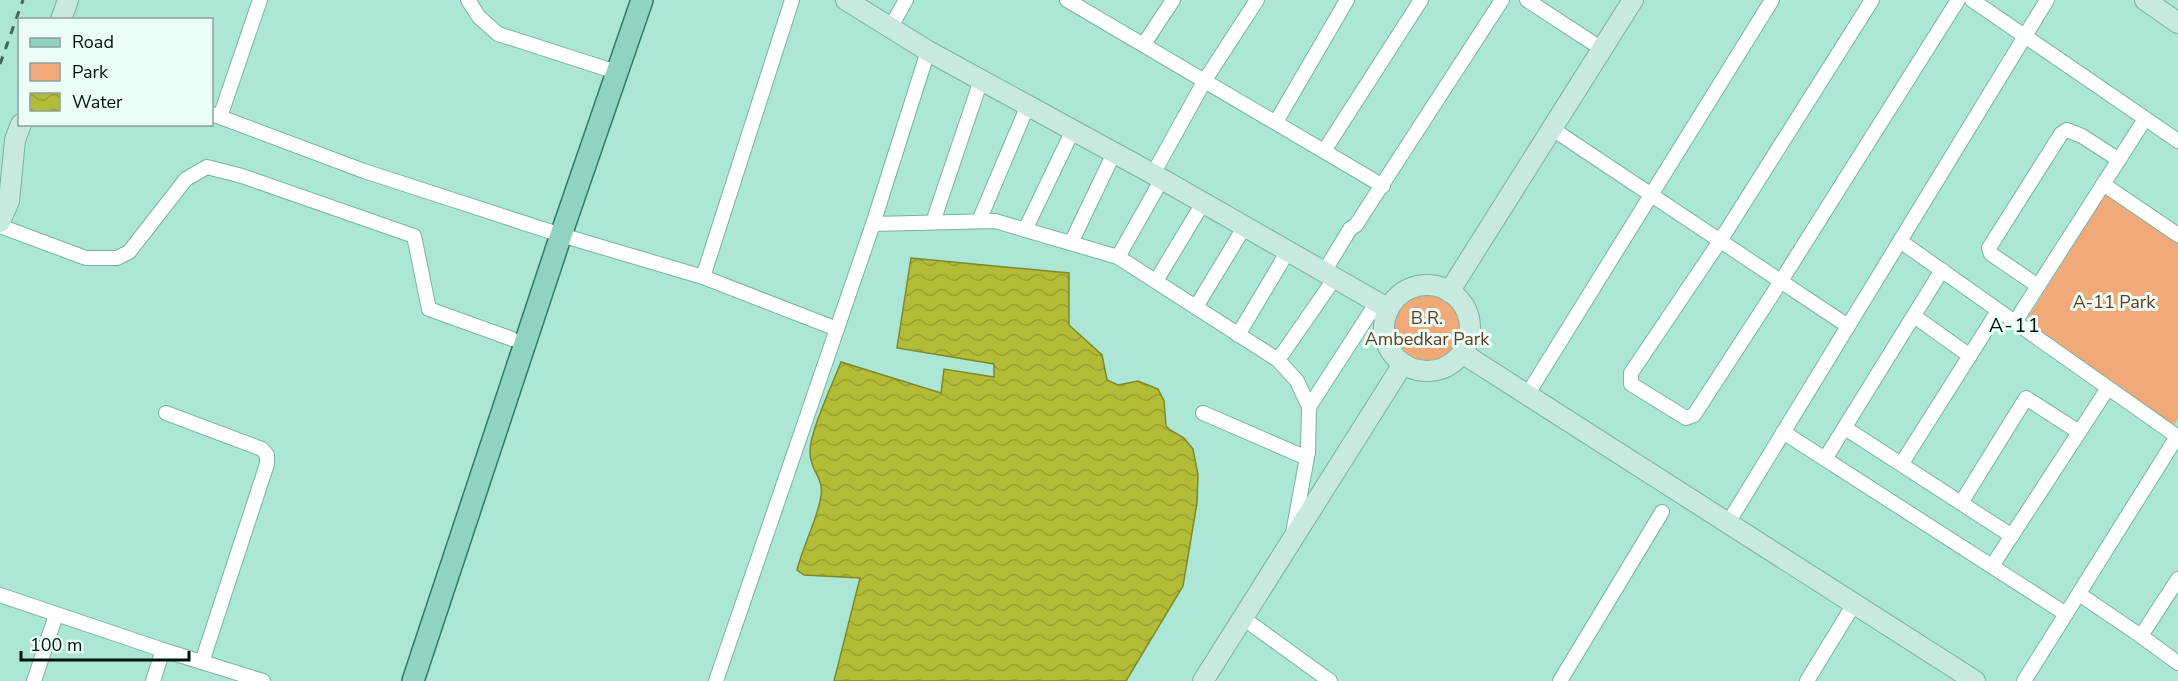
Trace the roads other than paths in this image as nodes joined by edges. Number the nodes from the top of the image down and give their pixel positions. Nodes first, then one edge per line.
1 (68, 0) edge
2 (260, 0) edge
3 (468, 0) edge
4 (628, 0) edge
5 (642, 0) edge
6 (792, 0) edge
7 (846, 0) edge
8 (906, 0) edge
9 (1067, 0) edge
10 (1173, 0) edge
11 (1257, 0) edge
12 (1347, 0) edge
13 (1421, 0) edge
14 (1502, 0) edge
15 (1527, 0) edge
16 (1633, 0) edge
17 (1772, 0) edge
18 (1872, 0) edge
19 (1958, 0) edge
20 (1972, 0) edge
21 (2047, 0) edge
22 (2145, 0) edge
23 (1088, 5) edge
24 (62, 18) edge
25 (2178, 23) edge
26 (890, 27) junction
27 (2025, 37) junction
28 (1144, 44) junction
29 (1602, 49) junction
30 (928, 51) junction
31 (607, 69) junction
32 (981, 80) junction
33 (1205, 80) junction
34 (1028, 105) junction
35 (216, 116) edge
36 (2145, 119) junction
37 (1276, 122) junction
38 (20, 126) edge
39 (1551, 128) junction
40 (1073, 130) junction
41 (2178, 141) edge
42 (1324, 151) junction
43 (1114, 153) junction
44 (2119, 160) junction
45 (1157, 177) junction
46 (2103, 184) junction
47 (1383, 186) junction
48 (1650, 194) junction
49 (1203, 202) junction
50 (979, 221) junction
51 (933, 222) junction
52 (0, 224) edge
53 (873, 224) junction
54 (1245, 226) junction
55 (1025, 230) junction
56 (556, 234) junction
57 (2178, 236) edge
58 (1720, 241) junction
59 (1900, 241) junction
60 (1071, 243) junction
61 (1288, 251) junction
62 (1118, 257) junction
63 (1941, 270) junction
64 (1329, 275) junction
65 (703, 277) junction
66 (1156, 281) junction
67 (1781, 282) junction
68 (2038, 286) junction
69 (1449, 292) junction
70 (1383, 305) junction
71 (1196, 307) junction
72 (1998, 311) junction
73 (1914, 316) junction
74 (2015, 322) junction
75 (1848, 326) junction
76 (837, 329) junction
77 (1238, 335) junction
78 (512, 339) junction
79 (1462, 353) junction
80 (1970, 356) junction
81 (1278, 360) junction
82 (1403, 364) junction
83 (2108, 388) junction
84 (1527, 395) junction
85 (1310, 407) junction
86 (166, 413) dead end
87 (1203, 413) dead end
88 (1845, 428) junction
89 (1783, 432) junction
90 (2079, 432) junction
91 (2178, 436) edge
92 (1308, 452) junction
93 (1825, 459) junction
94 (1902, 464) junction
95 (1961, 503) junction
96 (1662, 512) dead end
97 (1728, 523) junction
98 (2012, 536) junction
99 (1292, 540) junction
100 (1992, 566) junction
101 (2178, 579) edge
102 (2079, 594) junction
103 (0, 595) edge
104 (1854, 604) junction
105 (2066, 614) junction
106 (56, 615) junction
107 (1243, 618) junction
108 (2141, 636) junction
109 (163, 650) junction
110 (202, 662) junction
111 (2178, 663) edge
112 (34, 681) edge
113 (153, 681) edge
114 (263, 681) edge
115 (400, 681) edge
116 (413, 681) edge
117 (717, 681) edge
118 (1203, 681) edge
119 (1330, 681) edge
120 (1560, 681) edge
121 (1807, 681) edge
122 (1975, 681) edge
123 (2024, 681) edge

1 - 24 street
2 - 35 street
3 - 31 street
4 - 31 main road
5 - 56 main road
6 - 65 street
7 - 26 street
8 - 26 street
9 - 23 street
10 - 28 street
11 - 33 street
12 - 37 street
13 - 42 street
14 - 47 street
15 - 29 street
16 - 29 street
17 - 48 street
18 - 58 street
19 - 67 street
20 - 27 street
21 - 27 street
22 - 25 street
23 - 28 street
26 - 30 street
27 - 36 street
27 - 59 street
28 - 33 street
29 - 39 street
30 - 32 street
30 - 53 street
31 - 56 main road
32 - 34 street
32 - 51 street
33 - 37 street
33 - 45 street
34 - 40 street
34 - 50 street
35 - 56 street
36 - 41 street
36 - 44 street
37 - 42 street
38 - 52 street
39 - 48 street
39 - 69 street
40 - 43 street
40 - 55 street
42 - 47 street
43 - 45 street
43 - 60 street
44 - 46 street
44 - 68 street
45 - 49 street
45 - 62 street
46 - 57 street
46 - 68 street
47 - 64 street
48 - 58 street
48 - 84 street
49 - 54 street
49 - 66 street
50 - 51 street
50 - 55 street
51 - 53 street
52 - 78 street
53 - 76 street
54 - 61 street
54 - 71 street
55 - 60 street
56 - 65 street
56 - 78 main road
56 - 116 main road
58 - 67 street
58 - 67 street
59 - 63 street
59 - 75 street
60 - 62 street
61 - 64 street
61 - 77 street
62 - 66 street
63 - 72 street
63 - 73 street
64 - 70 street
64 - 81 street
65 - 76 street
66 - 71 street
67 - 75 street
68 - 74 street
69 - 70 street
69 - 79 street
70 - 82 street
70 - 85 street
71 - 77 street
72 - 74 street
72 - 80 street
73 - 80 street
73 - 88 street
74 - 83 street
75 - 89 street
76 - 117 street
77 - 81 street
78 - 115 main road
79 - 82 street
79 - 84 street
80 - 94 street
81 - 85 street
82 - 99 street
83 - 90 street
83 - 91 street
84 - 97 street
85 - 92 street
86 - 110 street
87 - 92 street
88 - 93 street
88 - 94 street
89 - 93 street
89 - 97 street
90 - 95 street
90 - 98 street
91 - 102 street
92 - 99 street
93 - 100 street
94 - 95 street
95 - 98 street
96 - 120 street
97 - 104 street
98 - 100 street
99 - 107 street
100 - 105 street
101 - 108 street
102 - 105 street
102 - 108 street
103 - 106 street
104 - 121 street
104 - 122 street
105 - 123 street
106 - 109 street
106 - 112 street
107 - 118 street
107 - 119 street
108 - 111 street
109 - 110 street
109 - 113 street
110 - 114 street

